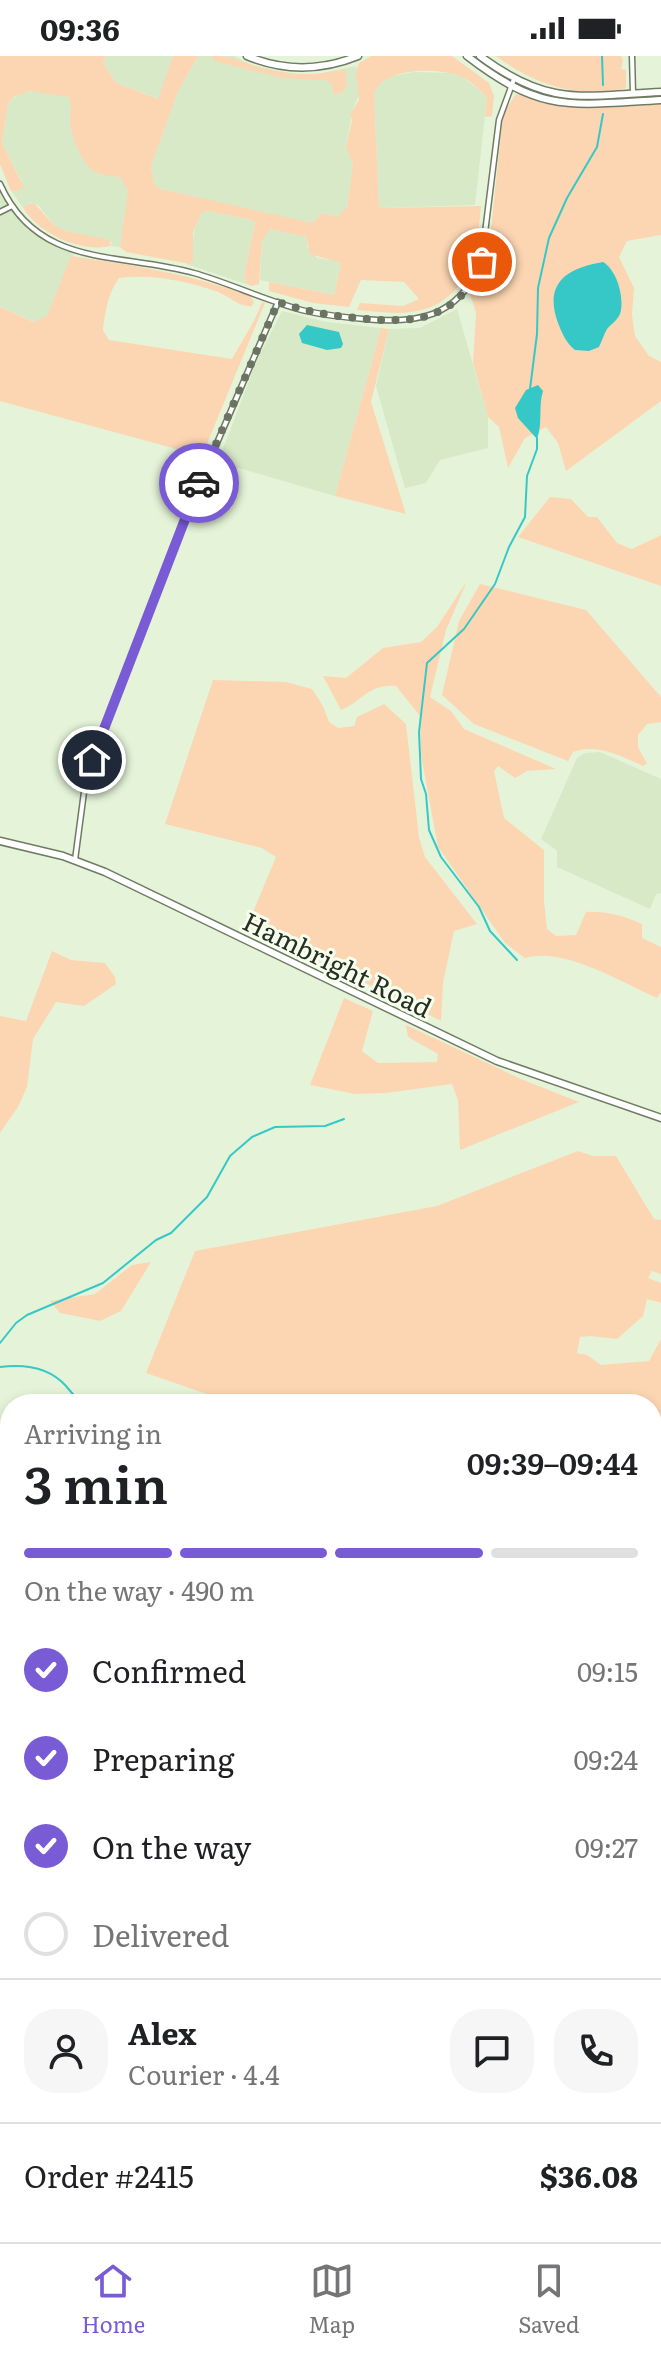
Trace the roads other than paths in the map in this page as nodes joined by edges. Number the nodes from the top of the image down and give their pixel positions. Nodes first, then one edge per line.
1 (247, 56) edge
2 (358, 56) edge
3 (480, 56) edge
4 (632, 56) edge
5 (467, 57) edge
6 (512, 83) junction
7 (661, 92) edge
8 (633, 93) junction
9 (661, 100) edge
10 (0, 184) edge
11 (12, 206) junction
12 (0, 212) edge
13 (278, 302) junction
14 (0, 841) edge
15 (75, 860) junction
16 (661, 1118) edge

1 - 2 main road
3 - 6 main road
4 - 8 street
5 - 6 main road
6 - 8 main road
6 - 9 main road
6 - 13 street
7 - 8 main road
10 - 11 street
11 - 12 street
11 - 13 street
13 - 15 street
14 - 15 main road, Hambright Road
15 - 16 main road, Hambright Road

